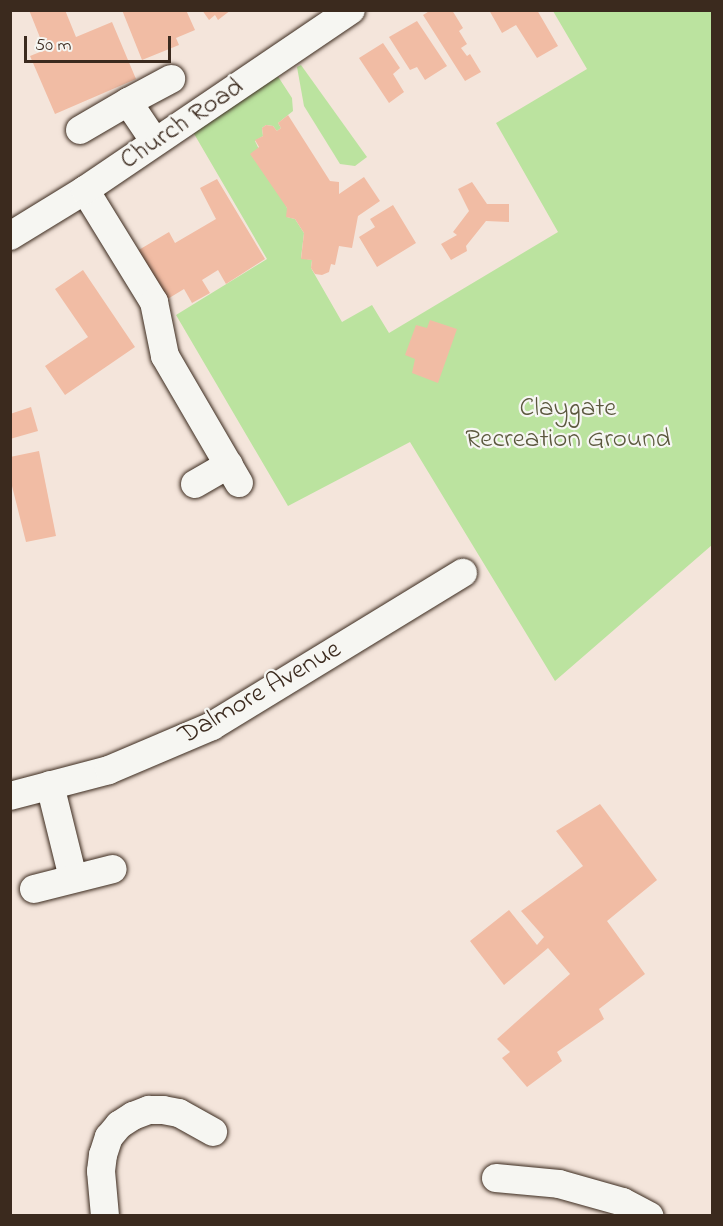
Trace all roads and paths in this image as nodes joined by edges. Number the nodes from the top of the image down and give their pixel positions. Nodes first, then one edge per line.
1 (342, 13) edge
2 (171, 79) dead end
3 (128, 102) junction
4 (81, 130) dead end
5 (155, 142) junction
6 (85, 190) junction
7 (10, 236) edge
8 (195, 484) dead end
9 (463, 573) dead end
10 (50, 785) junction
11 (10, 796) edge
12 (113, 869) dead end
13 (73, 878) junction
14 (34, 889) dead end
15 (213, 1132) dead end
16 (496, 1178) dead end
17 (105, 1215) edge
18 (649, 1215) edge

1 - 5 street, Church Road
2 - 3 street
3 - 4 street
3 - 5 street
5 - 6 street, Church Road
6 - 7 street, Church Road
6 - 8 street
9 - 10 street, Dalmore Avenue
10 - 11 street, Dalmore Avenue
10 - 13 street
12 - 13 street
13 - 14 street
15 - 17 street
16 - 18 street

